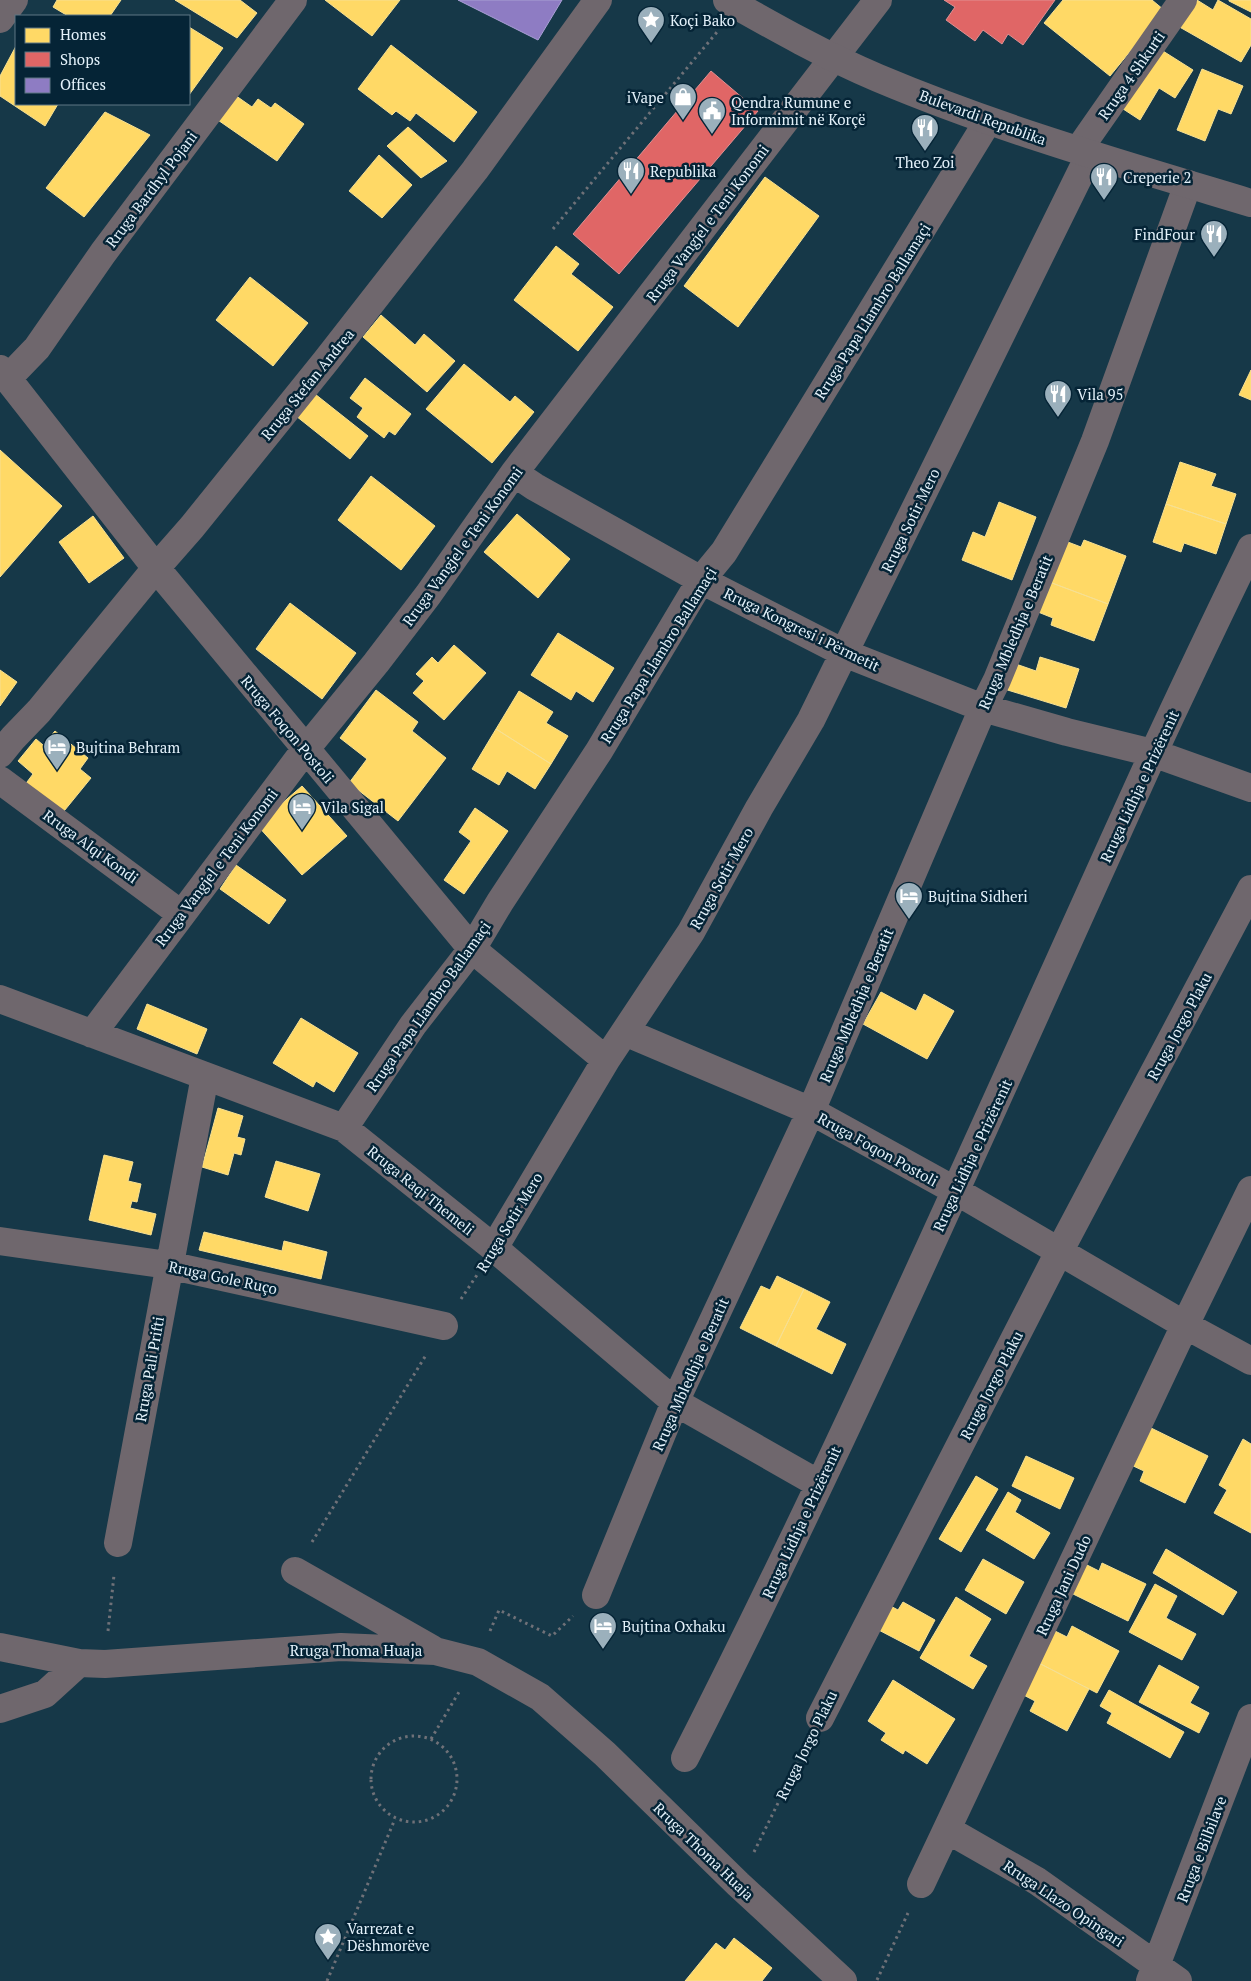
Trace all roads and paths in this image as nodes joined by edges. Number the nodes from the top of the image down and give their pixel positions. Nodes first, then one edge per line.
1 (14, 0) edge
2 (293, 0) edge
3 (598, 0) edge
4 (878, 0) edge
5 (1183, 0) edge
6 (732, 3) edge
7 (0, 19) edge
8 (833, 57) junction
9 (988, 121) junction
10 (1085, 152) junction
11 (1188, 184) junction
12 (1251, 203) edge
13 (553, 229) dead end
14 (4, 373) edge
15 (514, 474) junction
16 (1251, 548) edge
17 (156, 568) junction
18 (701, 580) junction
19 (844, 653) junction
20 (983, 708) junction
21 (304, 750) junction
22 (1154, 753) junction
23 (0, 754) edge
24 (0, 780) edge
25 (1251, 788) edge
26 (1251, 889) edge
27 (181, 914) junction
28 (472, 949) junction
29 (0, 998) edge
30 (625, 1032) junction
31 (92, 1034) junction
32 (606, 1060) junction
33 (205, 1076) junction
34 (811, 1112) junction
35 (344, 1128) junction
36 (1251, 1190) edge
37 (956, 1191) junction
38 (0, 1241) edge
39 (494, 1248) junction
40 (1060, 1252) junction
41 (168, 1265) junction
42 (1185, 1325) junction
43 (444, 1326) junction
44 (1251, 1360) edge
45 (675, 1402) junction
46 (819, 1484) junction
47 (118, 1542) joint
48 (295, 1570) joint
49 (596, 1595) joint
50 (499, 1610) dead end
51 (0, 1647) edge
52 (435, 1651) junction
53 (478, 1662) junction
54 (92, 1664) junction
55 (0, 1709) edge
56 (820, 1718) joint
57 (1251, 1718) edge
58 (431, 1738) junction
59 (685, 1758) dead end
60 (395, 1818) junction
61 (948, 1830) junction
62 (738, 1884) junction
63 (921, 1884) joint
64 (1161, 1976) edge
65 (327, 1981) edge
66 (843, 1981) edge
67 (877, 1981) edge

1 - 7 street
2 - 14 street, Rruga Bardhyl Pojani
3 - 17 street, Rruga Stefan Andrea
4 - 8 street, Rruga Vangjel e Teni Konomi
5 - 10 street, Rruga 4 Shkurti
6 - 8 street, Bulevardi Republika
6 - 13 path
8 - 9 street, Bulevardi Republika
8 - 15 street, Rruga Vangjel e Teni Konomi
9 - 10 street, Bulevardi Republika
9 - 18 street, Rruga Papa Llambro Ballamaçi
10 - 11 street, Bulevardi Republika
10 - 19 street, Rruga Sotir Mero
11 - 12 street, Bulevardi Republika
11 - 20 street, Rruga Mbledhja e Beratit
14 - 17 street, Rruga Foqon Postoli
15 - 18 street, Rruga Kongresi i Përmetit
15 - 21 street, Rruga Vangjel e Teni Konomi
16 - 22 street, Rruga Lidhja e Prizërenit
17 - 21 street, Rruga Foqon Postoli
17 - 23 street, Rruga Stefan Andrea
18 - 19 street, Rruga Kongresi i Përmetit
18 - 28 street, Rruga Papa Llambro Ballamaçi
19 - 20 street, Rruga Kongresi i Përmetit
19 - 30 street, Rruga Sotir Mero
20 - 22 street, Rruga Kongresi i Përmetit
20 - 34 street, Rruga Mbledhja e Beratit
21 - 27 street, Rruga Vangjel e Teni Konomi
21 - 28 street, Rruga Foqon Postoli
22 - 25 street, Rruga Kongresi i Përmetit
22 - 37 street, Rruga Lidhja e Prizërenit
24 - 27 street, Rruga Alqi Kondi
26 - 40 street, Rruga Jorgo Plaku
27 - 31 street, Rruga Vangjel e Teni Konomi
28 - 32 street, Rruga Foqon Postoli
28 - 35 street, Rruga Papa Llambro Ballamaçi
29 - 31 street, Rruga Raqi Themeli
30 - 32 street, Rruga Sotir Mero
30 - 34 street, Rruga Foqon Postoli
31 - 33 street, Rruga Raqi Themeli
32 - 39 street, Rruga Sotir Mero
33 - 35 street, Rruga Raqi Themeli
33 - 41 street, Rruga Pali Prifti
34 - 37 street, Rruga Foqon Postoli
34 - 45 street, Rruga Mbledhja e Beratit
35 - 39 street, Rruga Raqi Themeli
36 - 42 street, Rruga Jani Dudo
37 - 40 street, Rruga Foqon Postoli
37 - 46 street, Rruga Lidhja e Prizërenit
38 - 41 street, Rruga Gole Ruço
39 - 43 path, Rruga Sotir Mero
39 - 45 street, Rruga Raqi Themeli
40 - 42 street, Rruga Foqon Postoli
40 - 56 street, Rruga Jorgo Plaku
41 - 43 street, Rruga Gole Ruço
41 - 47 street, Rruga Pali Prifti
42 - 44 street, Rruga Foqon Postoli
42 - 61 street, Rruga Jani Dudo
43 - 48 path, Rruga Sotir Mero
45 - 46 street, Rruga Raqi Themeli
45 - 49 street, Rruga Mbledhja e Beratit
46 - 59 street, Rruga Lidhja e Prizërenit
47 - 54 path
48 - 52 street
49 - 50 path
51 - 54 street, Rruga Thoma Huaja
52 - 53 street, Rruga Thoma Huaja
52 - 54 street, Rruga Thoma Huaja
53 - 58 path
53 - 62 street, Rruga Thoma Huaja
54 - 55 street
56 - 62 path, Rruga Jorgo Plaku
57 - 64 street, Rruga e Bilbilave
58 - 60 path
58 - 60 path
60 - 65 path
61 - 63 street, Rruga Jani Dudo
61 - 64 street, Rruga Llazo Opingari
62 - 66 street, Rruga Thoma Huaja
63 - 67 path

